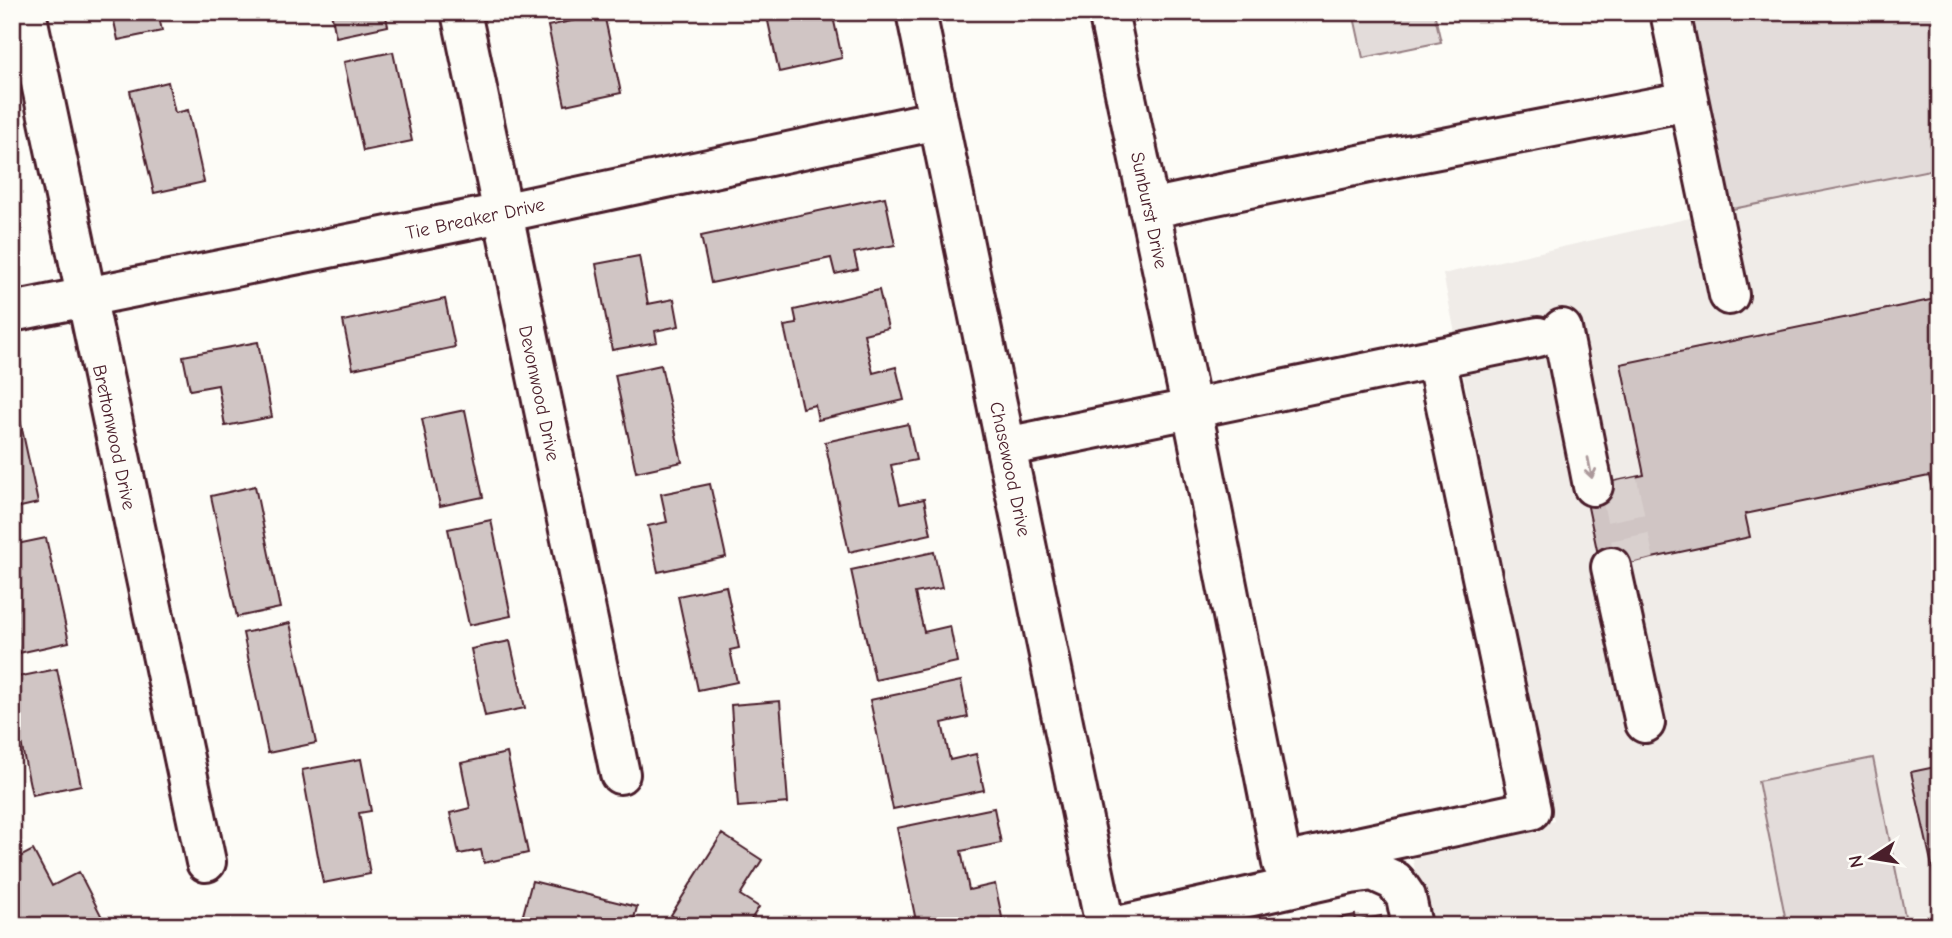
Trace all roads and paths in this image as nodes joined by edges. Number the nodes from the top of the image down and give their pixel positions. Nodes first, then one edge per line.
1 (26, 12) edge
2 (461, 12) edge
3 (916, 12) edge
4 (1108, 12) edge
5 (1670, 12) edge
6 (1688, 101) junction
7 (938, 120) junction
8 (1149, 209) junction
9 (502, 213) junction
10 (1729, 295) dead end
11 (85, 297) junction
12 (12, 312) edge
13 (1436, 358) junction
14 (1191, 408) junction
15 (1006, 447) junction
16 (1605, 483) tunnel mouth
17 (1623, 564) tunnel mouth
18 (1657, 720) dead end
19 (620, 774) dead end
20 (206, 862) dead end
21 (1105, 926) edge
22 (1118, 926) edge
23 (1412, 926) edge

1 - 11 street, Brettonwood Drive
2 - 9 street, Devonwood Drive
3 - 7 street, Chasewood Drive
4 - 8 street, Sunburst Drive
5 - 6 street
6 - 8 street
6 - 10 street
7 - 9 street, Tie Breaker Drive
7 - 15 street, Chasewood Drive
8 - 14 street, Sunburst Drive
9 - 11 street, Tie Breaker Drive
9 - 19 street, Devonwood Drive
11 - 12 street, Tie Breaker Drive
11 - 20 street, Brettonwood Drive
13 - 14 street
13 - 14 street, Sunburst Drive
13 -> 16 street
14 - 15 street
15 - 21 street, Chasewood Drive
17 - 18 street
22 - 23 street

